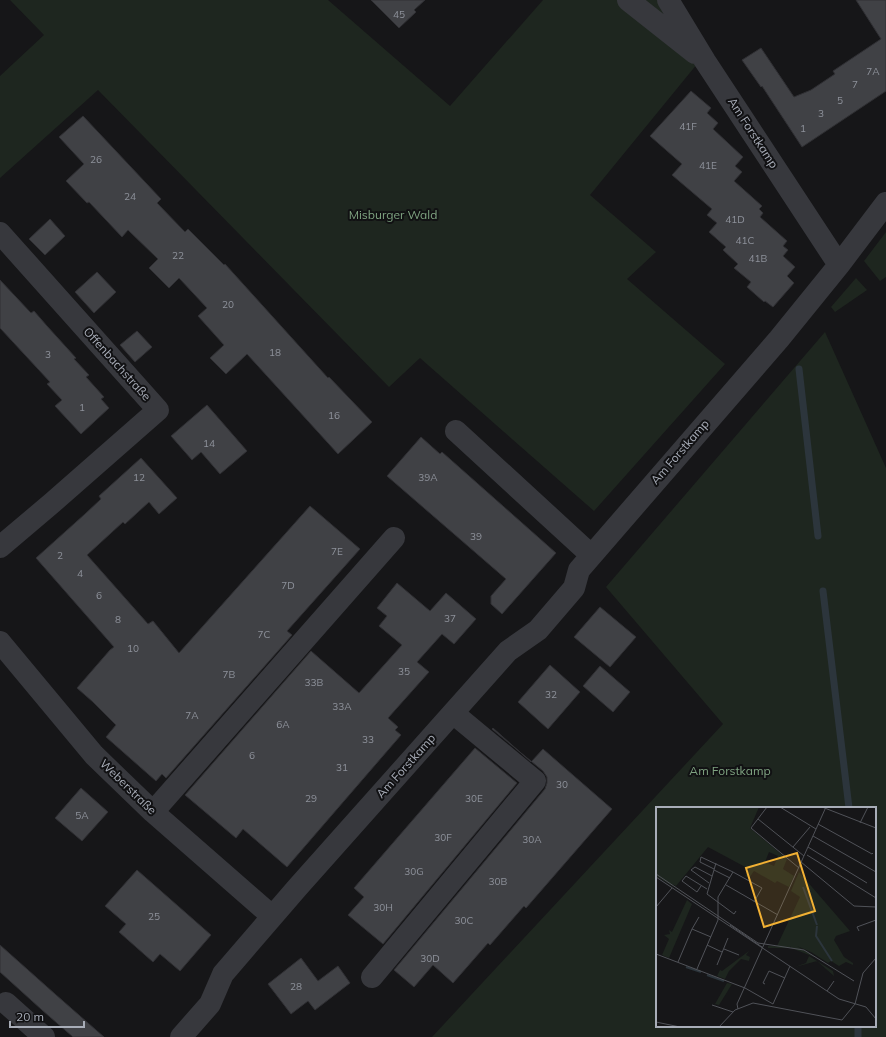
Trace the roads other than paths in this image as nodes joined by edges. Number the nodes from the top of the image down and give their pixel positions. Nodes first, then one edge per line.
1 (628, 0) edge
2 (668, 0) edge
3 (705, 61) junction
4 (886, 203) edge
5 (0, 233) edge
6 (839, 265) junction
7 (456, 431) dead end
8 (394, 538) dead end
9 (0, 547) edge
10 (591, 555) junction
11 (0, 642) edge
12 (453, 713) junction
13 (153, 812) junction
14 (272, 916) junction
15 (372, 977) dead end
16 (6, 1003) dead end
17 (44, 1037) edge
18 (181, 1037) edge

1 - 3 street
2 - 3 street, Am Forstkamp
3 - 6 street, Am Forstkamp
4 - 6 street, Am Forstkamp
5 - 9 street, Offenbachstraße
6 - 10 street, Am Forstkamp
7 - 10 street
8 - 13 street
10 - 12 street, Am Forstkamp
11 - 13 street, Weberstraße
12 - 14 street, Am Forstkamp
12 - 15 street
13 - 14 street, Weberstraße
14 - 18 street, Am Forstkamp
16 - 17 street

